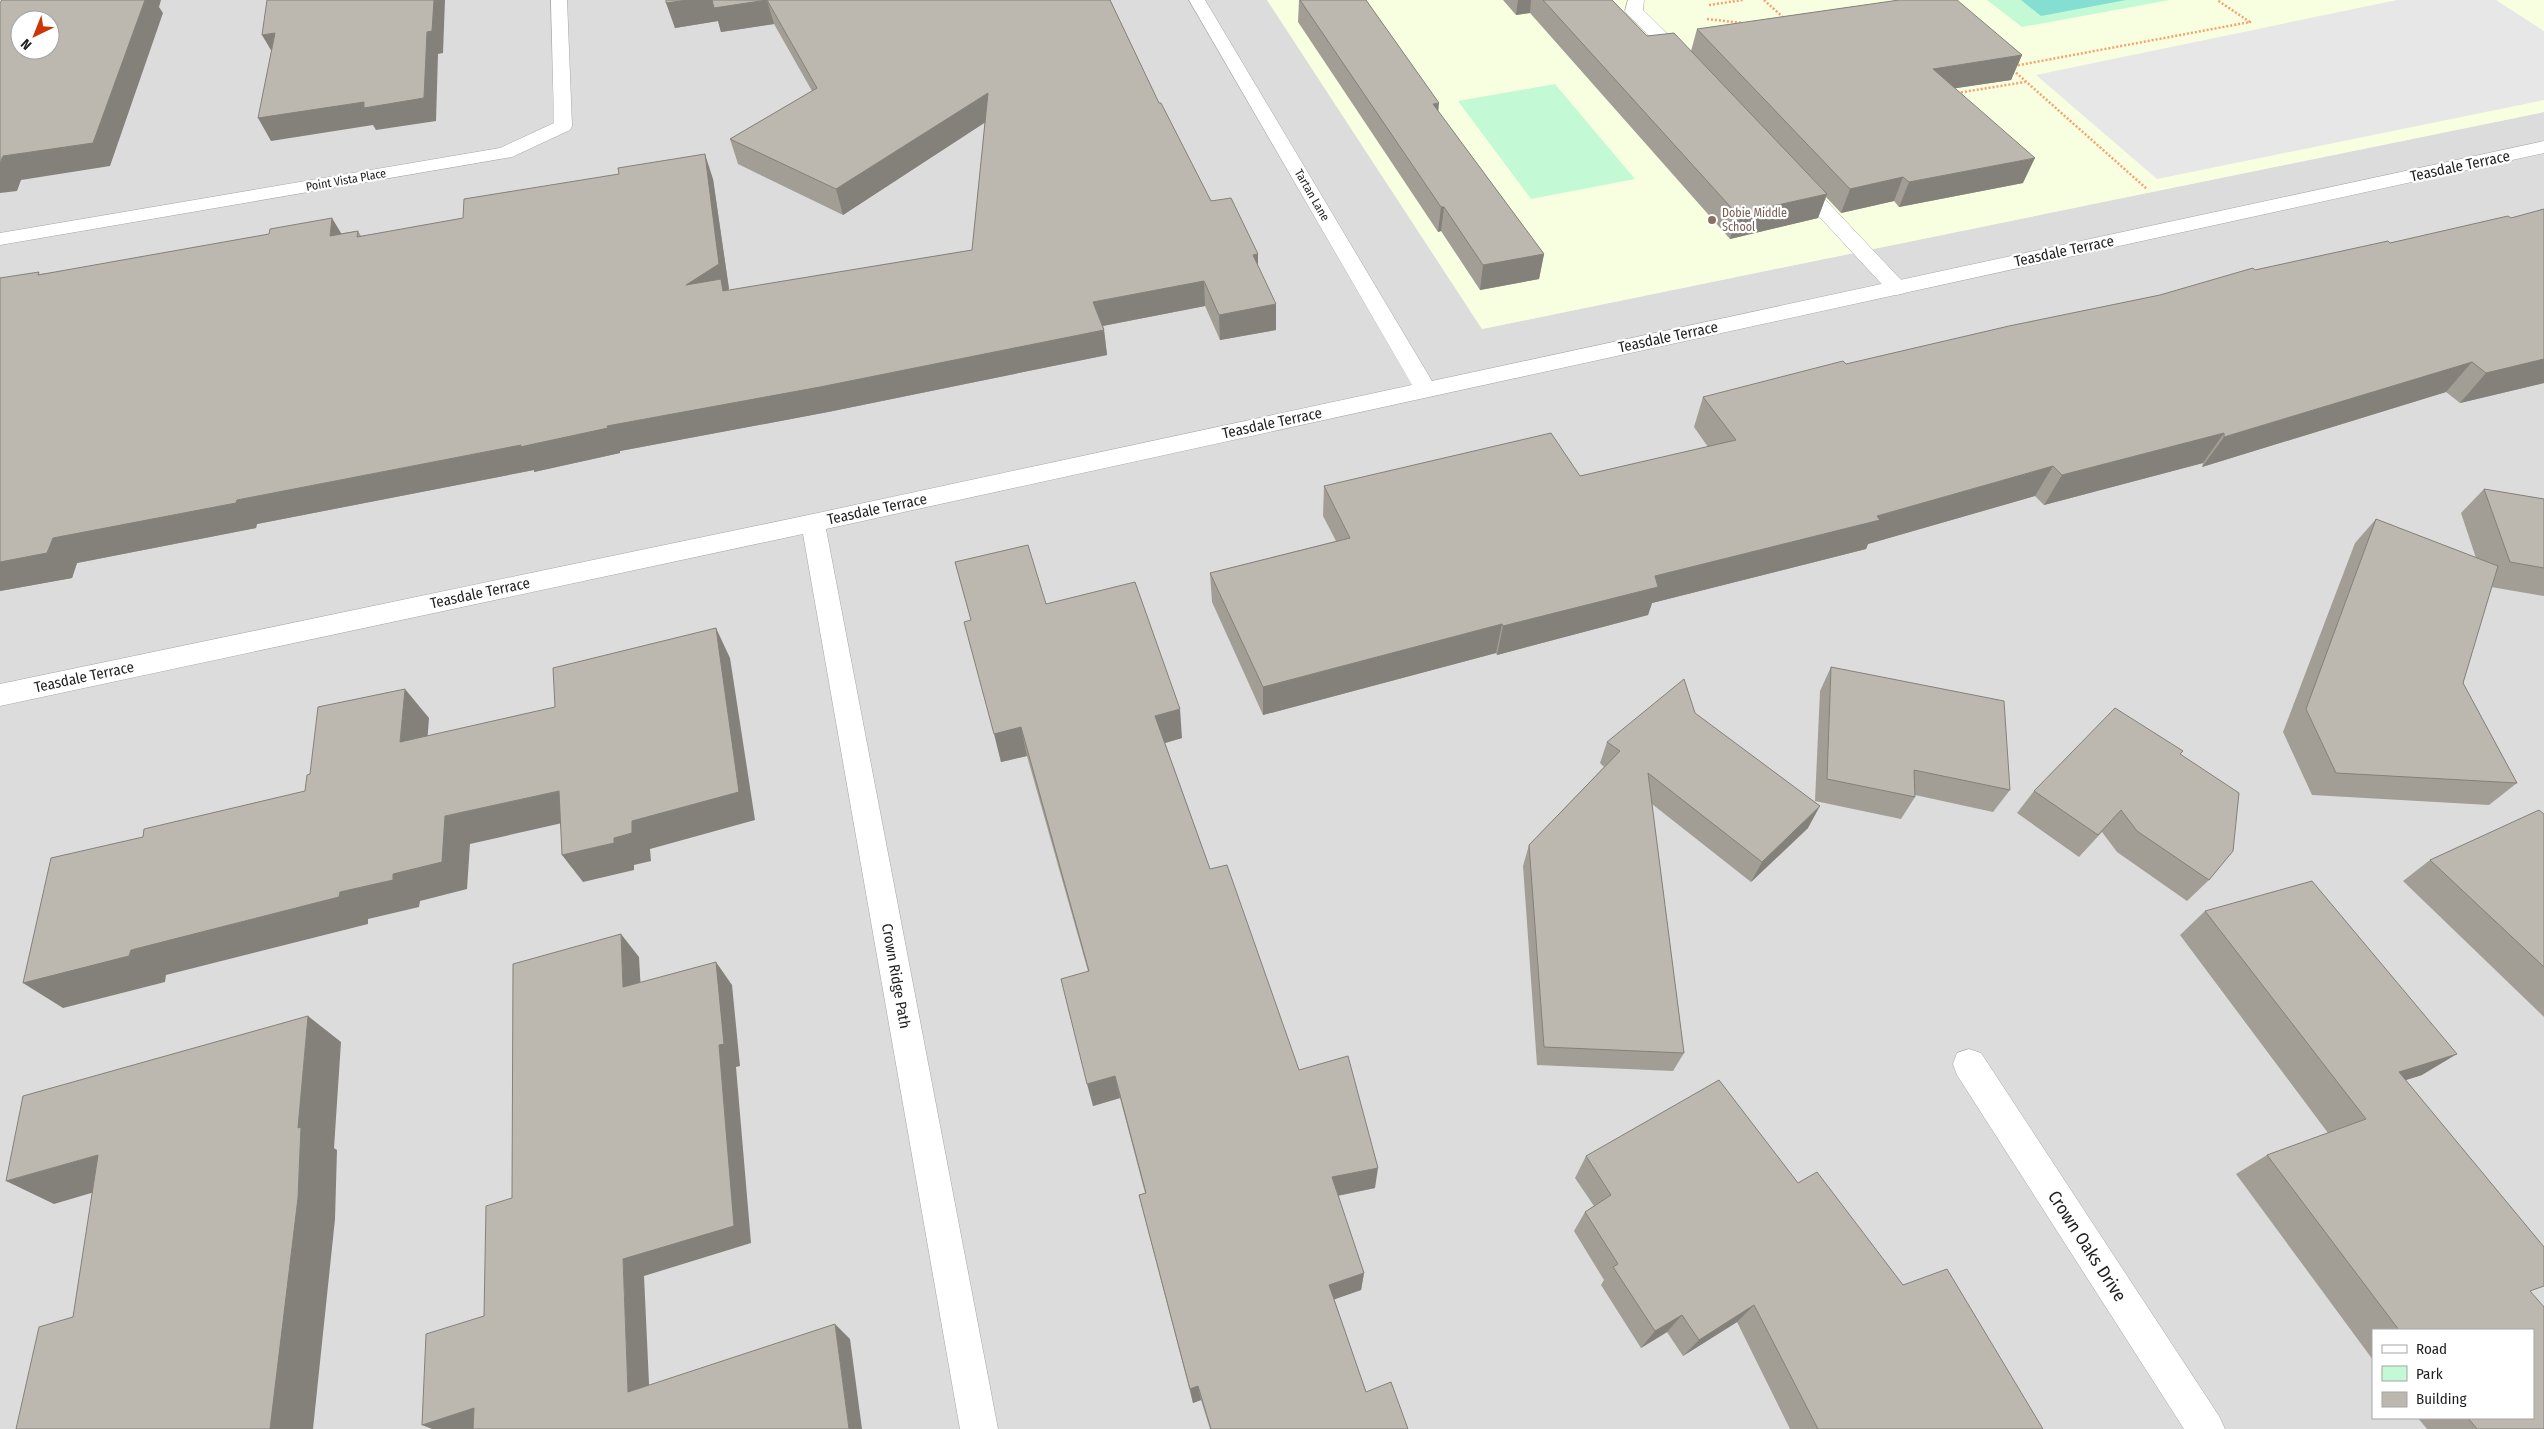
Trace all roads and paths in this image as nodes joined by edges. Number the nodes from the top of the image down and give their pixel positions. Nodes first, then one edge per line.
1 (559, 0) edge
2 (1197, 0) edge
3 (1636, 0) edge
4 (1743, 0) edge
5 (1764, 0) edge
6 (2218, 0) edge
7 (1709, 4) dead end
8 (1707, 19) dead end
9 (1747, 24) edge
10 (1790, 24) edge
11 (2018, 58) edge
12 (2025, 64) junction
13 (1702, 79) edge
14 (2026, 82) junction
15 (1956, 93) edge
16 (2544, 147) edge
17 (1788, 171) edge
18 (2147, 190) dead end
19 (0, 239) edge
20 (1897, 288) junction
21 (1426, 390) junction
22 (813, 523) junction
23 (0, 695) edge
24 (1969, 1064) dead end
25 (978, 1429) edge
26 (2206, 1429) edge

1 - 19 street, Point Vista Place
2 - 21 street, Tartan Lane
3 - 13 street
4 - 7 path
5 - 10 path
6 - 12 path
8 - 9 path
11 - 12 path
12 - 14 path
14 - 15 path
14 - 18 path
16 - 20 street, Teasdale Terrace
17 - 20 street
20 - 21 street, Teasdale Terrace
21 - 22 street, Teasdale Terrace
22 - 23 street, Teasdale Terrace
22 - 25 street, Crown Ridge Path
24 - 26 street, Crown Oaks Drive

